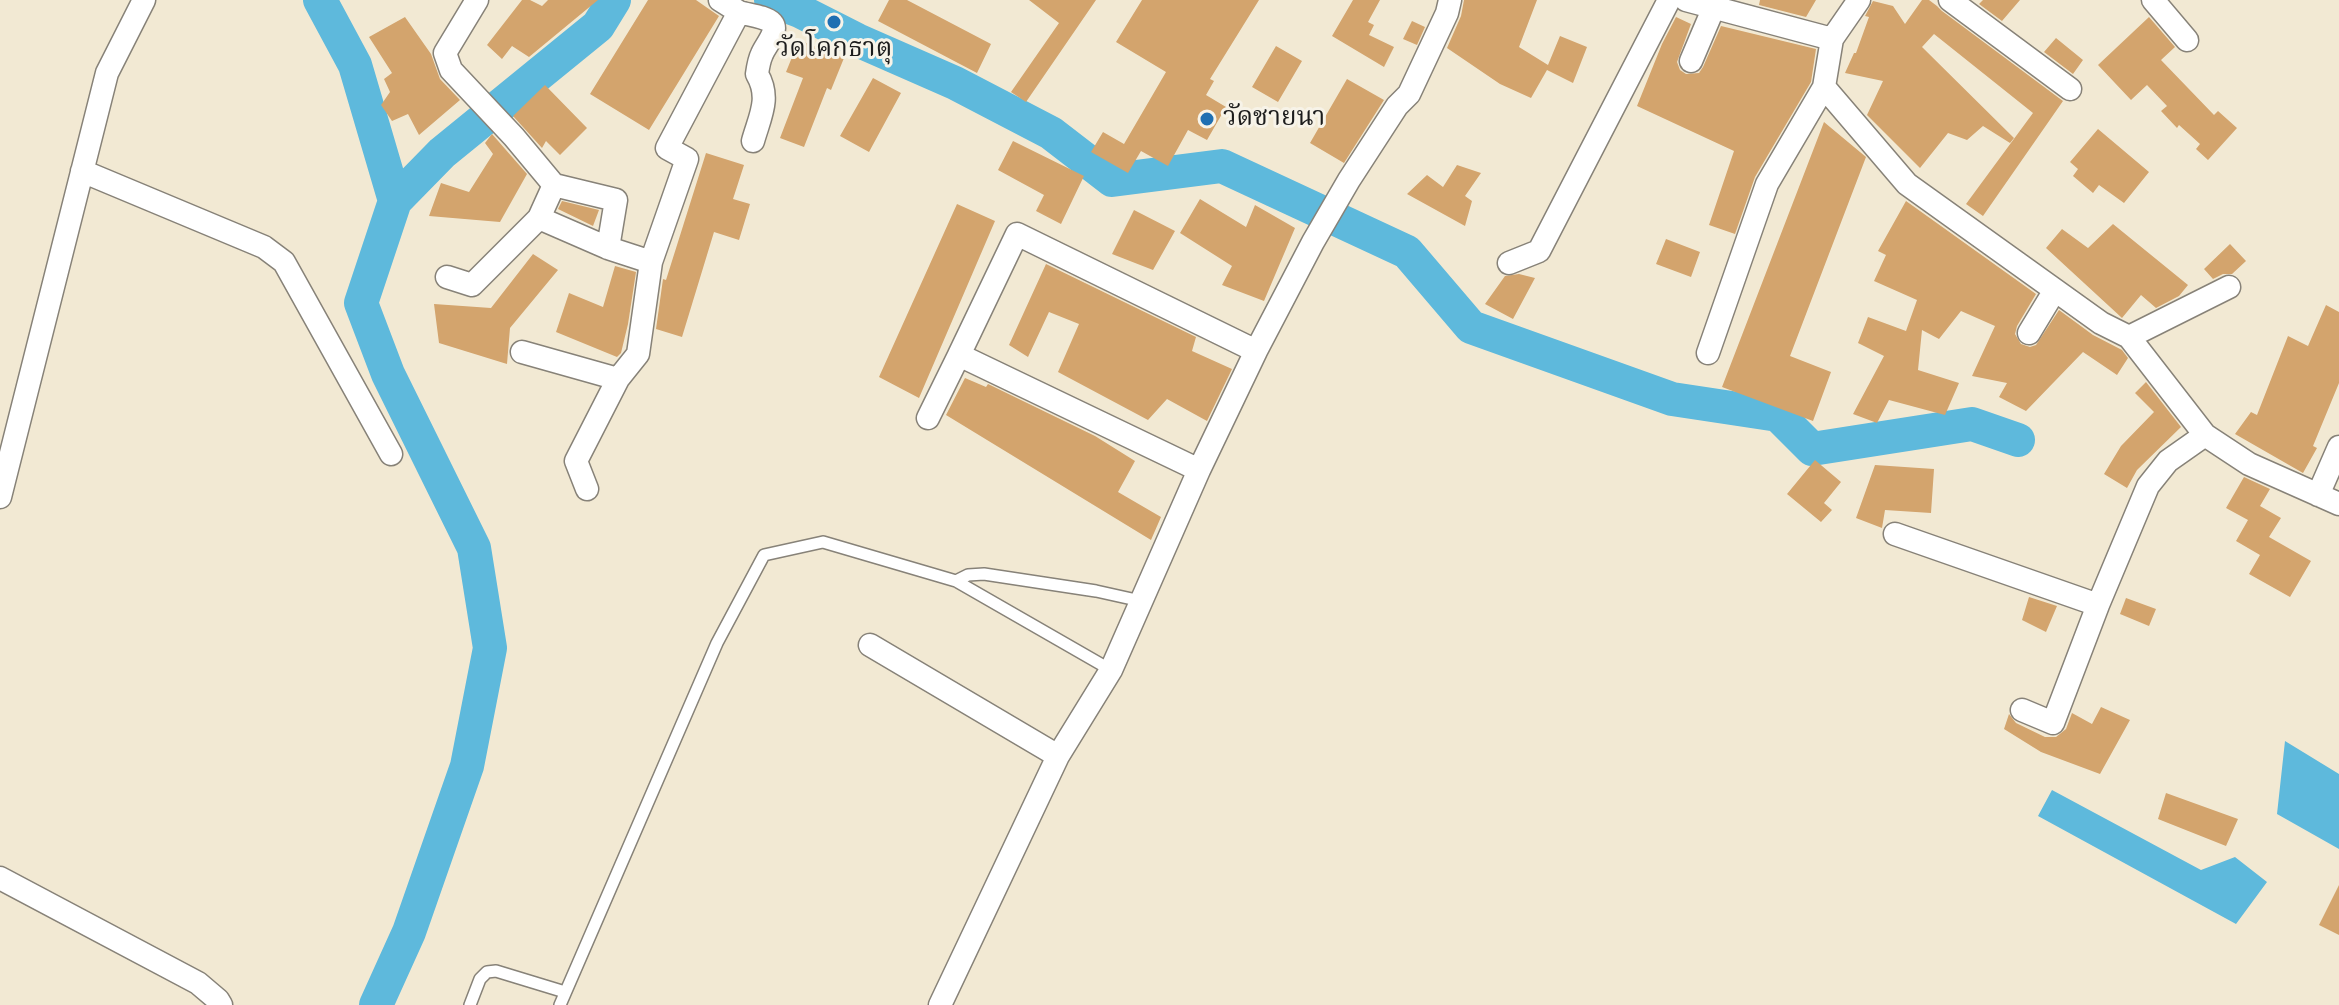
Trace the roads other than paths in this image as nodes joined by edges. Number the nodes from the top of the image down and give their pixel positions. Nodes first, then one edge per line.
1 (144, 0) edge
2 (720, 0) edge
3 (1450, 0) edge
4 (1669, 0) edge
5 (1686, 0) edge
6 (1859, 0) edge
7 (1950, 0) edge
8 (2153, 0) edge
9 (467, 5) edge
10 (1714, 7) junction
11 (739, 12) junction
12 (1832, 39) junction
13 (2187, 40) dead end
14 (1691, 61) dead end
15 (1824, 87) junction
16 (2070, 89) dead end
17 (753, 141) dead end
18 (82, 171) junction
19 (554, 185) junction
20 (539, 218) junction
21 (608, 248) junction
22 (651, 262) junction
23 (1509, 263) dead end
24 (447, 277) dead end
25 (2229, 287) dead end
26 (2055, 290) junction
27 (2029, 333) dead end
28 (2129, 337) junction
29 (1256, 351) junction
30 (522, 352) dead end
31 (1708, 353) dead end
32 (959, 355) junction
33 (618, 379) junction
34 (928, 418) dead end
35 (2205, 435) junction
36 (2339, 447) edge
37 (391, 454) dead end
38 (1199, 470) junction
39 (587, 489) dead end
40 (0, 497) edge
41 (2329, 499) edge
42 (1895, 534) dead end
43 (956, 581) junction
44 (1141, 601) junction
45 (2098, 605) junction
46 (870, 645) dead end
47 (1111, 670) junction
48 (2022, 710) dead end
49 (1058, 756) junction
50 (0, 878) edge
51 (565, 992) junction
52 (221, 1005) edge
53 (470, 1005) edge
54 (560, 1005) edge
55 (940, 1005) edge

1 - 18 street
2 - 11 street
3 - 29 street
4 - 23 street
5 - 10 street
6 - 12 street
7 - 16 street
8 - 13 street
9 - 19 street
10 - 12 street
10 - 14 street
11 - 17 street
11 - 22 street
12 - 15 street
15 - 26 street
15 - 31 street
18 - 37 street
18 - 40 street
19 - 20 street
19 - 21 street
20 - 21 street
20 - 24 street
21 - 22 street
22 - 33 street
25 - 28 street
26 - 27 street
26 - 28 street
28 - 35 street
29 - 32 street
29 - 38 street
30 - 33 street
32 - 34 street
32 - 38 street
33 - 39 street
35 - 41 street
35 - 45 street
36 - 41 street
38 - 44 street
42 - 45 street
43 - 44 lane
43 - 47 lane
43 - 51 lane
44 - 47 street
45 - 48 street
46 - 49 street
47 - 49 street
49 - 55 street
50 - 52 street
51 - 53 lane
51 - 54 lane

